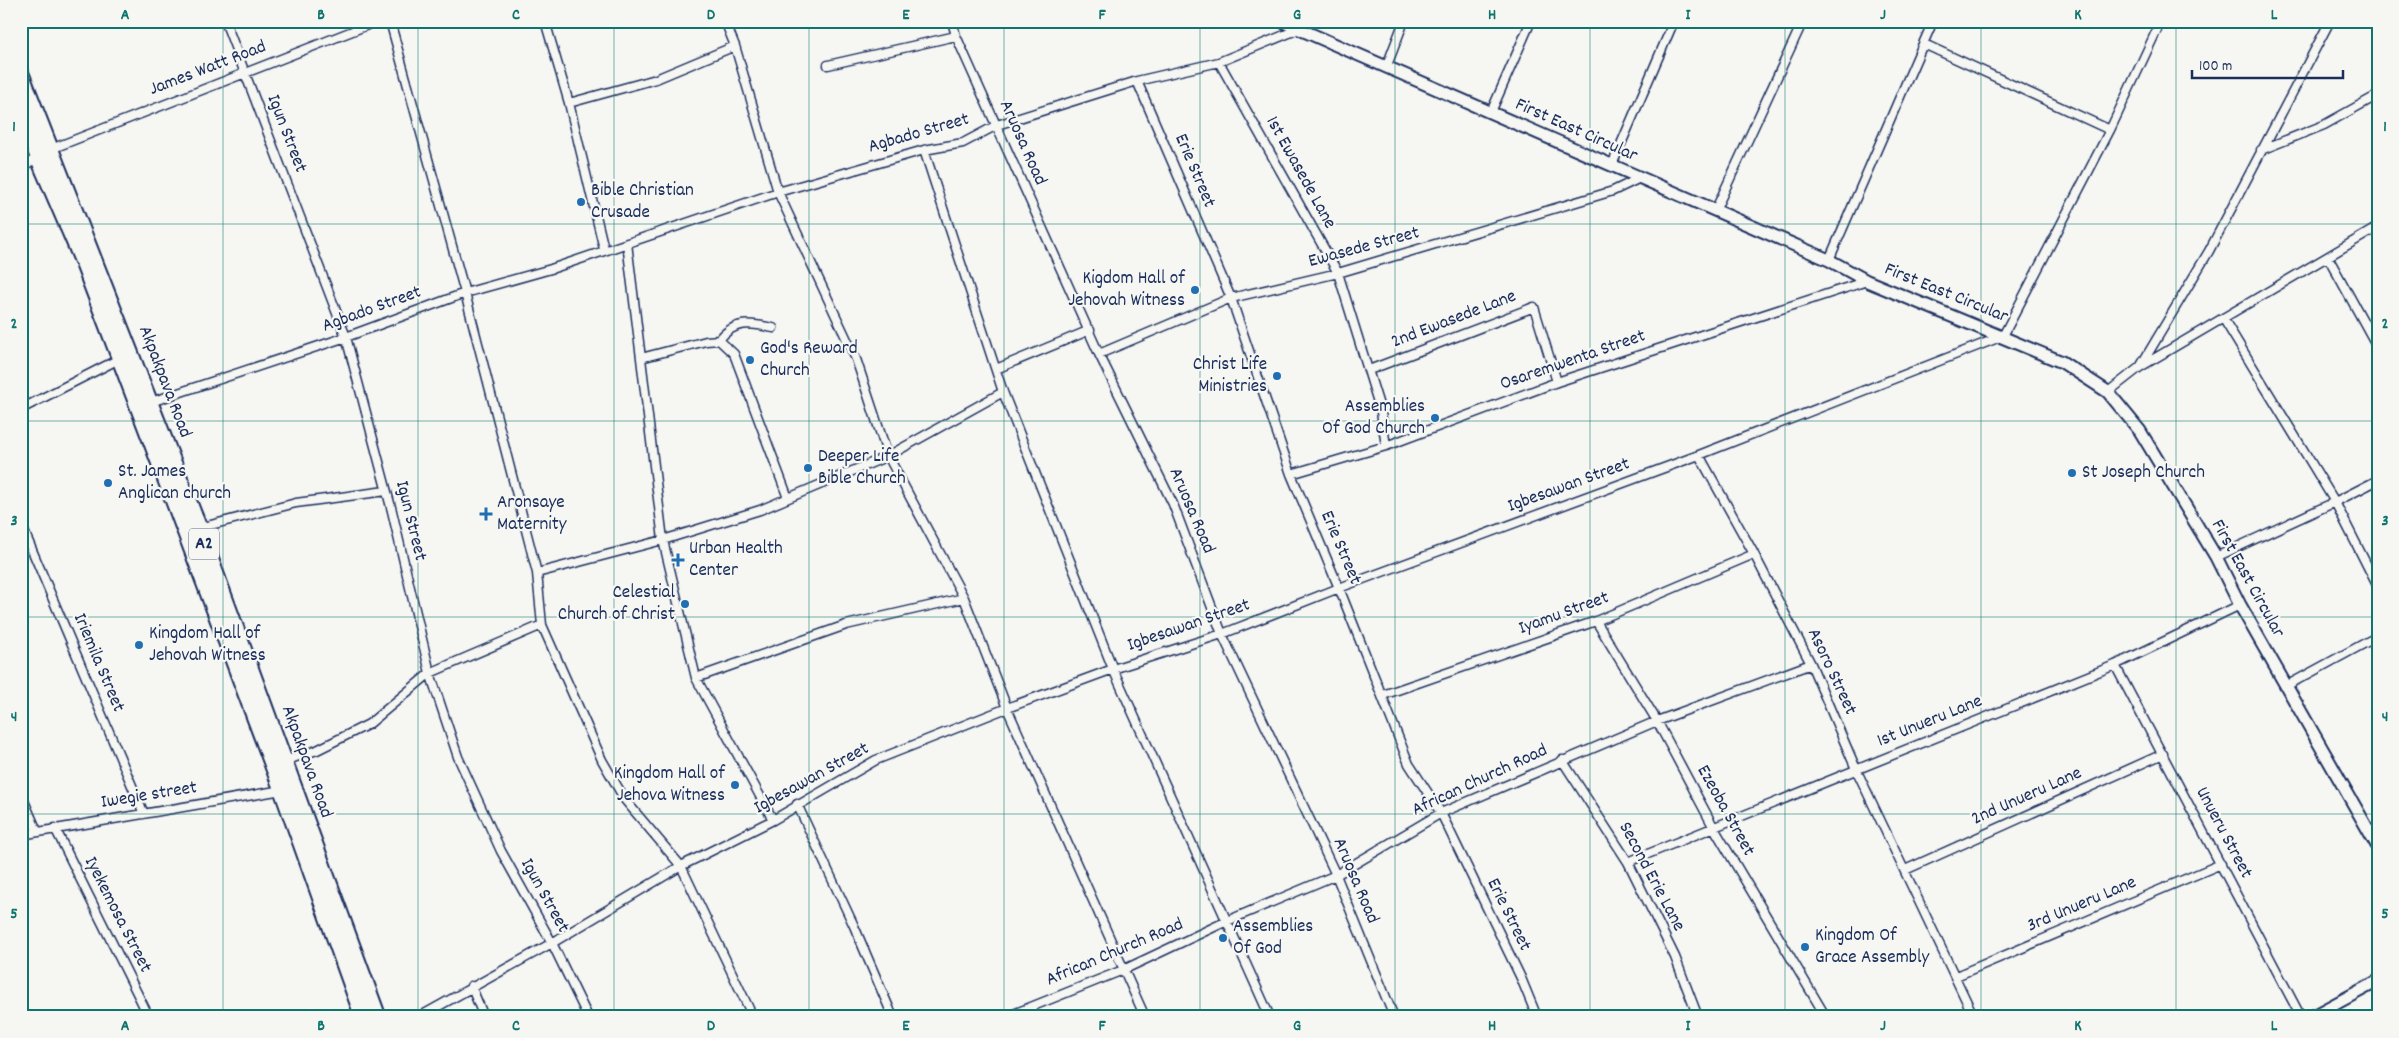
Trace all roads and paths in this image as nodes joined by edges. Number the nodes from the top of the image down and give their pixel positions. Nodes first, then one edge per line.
1 (225, 21) edge
2 (378, 21) edge
3 (390, 21) edge
4 (546, 21) edge
5 (725, 21) edge
6 (952, 21) edge
7 (1281, 21) edge
8 (1404, 21) edge
9 (1531, 21) edge
10 (1674, 21) edge
11 (1803, 21) edge
12 (1934, 21) edge
13 (2160, 21) edge
14 (2330, 21) edge
15 (1299, 29) junction
16 (956, 36) junction
17 (1924, 44) junction
18 (735, 46) junction
19 (1220, 62) junction
20 (828, 65) dead end
21 (1386, 68) junction
22 (246, 71) junction
23 (21, 74) edge
24 (1138, 81) junction
25 (2378, 95) edge
26 (569, 103) junction
27 (21, 111) edge
28 (1491, 112) junction
29 (996, 125) junction
30 (2110, 130) junction
31 (51, 148) junction
32 (924, 150) junction
33 (2261, 150) junction
34 (38, 157) junction
35 (1612, 165) junction
36 (21, 168) edge
37 (1640, 178) junction
38 (778, 192) junction
39 (1715, 211) junction
40 (2378, 228) edge
41 (627, 243) junction
42 (604, 249) junction
43 (2328, 257) junction
44 (1829, 260) junction
45 (1338, 273) junction
46 (1867, 280) junction
47 (465, 293) junction
48 (1231, 298) junction
49 (2223, 318) junction
50 (773, 328) dead end
51 (1090, 330) junction
52 (2003, 336) junction
53 (346, 338) junction
54 (719, 340) junction
55 (2378, 348) edge
56 (1099, 354) junction
57 (640, 358) junction
58 (119, 359) junction
59 (2140, 367) junction
60 (996, 369) junction
61 (1369, 370) junction
62 (1557, 382) junction
63 (1003, 392) junction
64 (2108, 392) junction
65 (151, 402) junction
66 (21, 409) edge
67 (1386, 446) junction
68 (1699, 455) junction
69 (888, 456) junction
70 (1291, 474) junction
71 (2378, 480) edge
72 (386, 490) junction
73 (788, 498) junction
74 (2334, 502) junction
75 (21, 524) edge
76 (199, 528) junction
77 (663, 540) junction
78 (1754, 554) junction
79 (2216, 557) junction
80 (537, 574) junction
81 (2378, 587) edge
82 (1339, 588) junction
83 (964, 598) junction
84 (2240, 605) junction
85 (1596, 621) junction
86 (542, 624) junction
87 (1222, 634) junction
88 (2378, 636) edge
89 (1811, 664) junction
90 (2115, 665) junction
91 (1113, 669) junction
92 (430, 673) junction
93 (696, 678) junction
94 (2286, 686) junction
95 (1383, 696) junction
96 (1008, 708) junction
97 (1657, 721) junction
98 (2163, 754) junction
99 (1562, 760) junction
100 (284, 761) junction
101 (1856, 769) junction
102 (282, 790) junction
103 (21, 794) edge
104 (797, 804) junction
105 (1441, 813) junction
106 (144, 814) junction
107 (774, 820) junction
108 (55, 828) junction
109 (1714, 828) junction
110 (37, 831) junction
111 (21, 834) edge
112 (2378, 848) edge
113 (1628, 862) junction
114 (2220, 864) junction
115 (681, 866) junction
116 (1904, 870) junction
117 (1336, 875) junction
118 (1227, 921) junction
119 (552, 943) junction
120 (1123, 970) junction
121 (1956, 976) junction
122 (2378, 981) edge
123 (471, 986) junction
124 (1024, 1013) edge
125 (149, 1017) edge
126 (363, 1017) edge
127 (378, 1017) edge
128 (419, 1017) edge
129 (484, 1017) edge
130 (588, 1017) edge
131 (753, 1017) edge
132 (894, 1017) edge
133 (1006, 1017) edge
134 (1145, 1017) edge
135 (1270, 1017) edge
136 (1394, 1017) edge
137 (1537, 1017) edge
138 (1698, 1017) edge
139 (1826, 1017) edge
140 (1974, 1017) edge
141 (2300, 1017) edge
142 (2311, 1017) edge

1 - 22 street, Igun Street
2 - 22 street, James Watt Road
3 - 47 street
4 - 26 street
5 - 18 street
6 - 16 street, Aruosa Road
7 - 15 street, First East Circular
8 - 21 street
9 - 28 street
10 - 35 street
11 - 39 street
12 - 17 street
13 - 30 street
14 - 33 street
15 - 19 street, Agbado Street
15 - 21 street, First East Circular
16 - 20 street
16 - 29 street, Aruosa Road
17 - 30 street
17 - 44 street
18 - 26 street
18 - 38 street
19 - 24 street, Agbado Street
19 - 45 street, 1st Ewasede Lane
21 - 28 street, First East Circular
22 - 31 street, James Watt Road
22 - 53 street, Igun Street
23 - 31 highway, Akpakpava Road / A2
24 - 29 street, Agbado Street
24 - 48 street, Erie Street
25 - 33 street
26 - 42 street
27 - 34 highway, Akpakpava Road / A2
28 - 35 street, First East Circular
29 - 32 street, Agbado Street
29 - 51 street, Aruosa Road
30 - 52 street
31 - 65 highway, Akpakpava Road / A2
32 - 38 street, Agbado Street
32 - 60 street
33 - 59 street
34 - 36 street
34 - 58 highway, Akpakpava Road / A2
35 - 37 street, First East Circular
37 - 39 street, First East Circular
37 - 45 street, Ewasede Street
38 - 41 street, Agbado Street
38 - 69 street
39 - 44 street, First East Circular
40 - 43 street
41 - 42 street, Agbado Street
41 - 57 street
42 - 47 street, Agbado Street
43 - 49 street
43 - 55 street
44 - 46 street, First East Circular
45 - 48 street, Ewasede Street
45 - 61 street, 1st Ewasede Lane
46 - 52 street, First East Circular
46 - 62 street, Osaremwenta Street
47 - 53 street, Agbado Street
47 - 80 street
48 - 56 street, Ewasede Street
48 - 70 street, Erie Street
49 - 59 street
49 - 74 street
50 - 54 street
51 - 56 street, Aruosa Road
51 - 60 street
52 - 64 street, First East Circular
52 - 68 street, Igbesawan Street
53 - 65 street, Agbado Street
53 - 72 street, Igun Street
54 - 57 street
54 - 73 street
56 - 87 street, Aruosa Road
57 - 77 street
58 - 66 street
58 - 102 highway, Akpakpava Road / A2
59 - 64 street
60 - 63 street
61 - 62 street, 2nd Ewasede Lane
61 - 67 street, 1st Ewasede Lane
62 - 67 street, Osaremwenta Street
63 - 69 street
63 - 91 street
64 - 79 street, First East Circular
65 - 76 highway, Akpakpava Road / A2
67 - 70 street, Osaremwenta Street
68 - 78 street, Asoro Street
68 - 82 street, Igbesawan Street
69 - 73 street
69 - 83 street
70 - 82 street, Erie Street
71 - 74 street
72 - 76 street
72 - 92 street, Igun Street
73 - 77 street
74 - 79 street
74 - 81 street
75 - 106 street, Iriemila Street
76 - 100 highway, Akpakpava Road / A2
77 - 80 street
77 - 93 street
78 - 85 street, Iyamu Street
78 - 89 street, Asoro Street
79 - 84 street, First East Circular
80 - 86 street
82 - 87 street, Igbesawan Street
82 - 95 street, Erie Street
83 - 93 street
83 - 96 street
84 - 90 street, 1st Unueru Lane
84 - 94 street, First East Circular
85 - 95 street, Iyamu Street
85 - 97 street, Ezeoba Street
86 - 92 street
86 - 115 street
87 - 91 street, Igbesawan Street
87 - 117 street, Aruosa Road
88 - 94 street
89 - 97 street, African Church Road
89 - 101 street, Asoro Street
90 - 98 street, Unueru Street
90 - 101 street, 1st Unueru Lane
91 - 96 street, Igbesawan Street
91 - 118 street
92 - 100 street
92 - 119 street, Igun Street
93 - 107 street
94 - 112 street, First East Circular
95 - 105 street, Erie Street
96 - 104 street, Igbesawan Street
96 - 120 street
97 - 99 street, African Church Road
97 - 109 street, Ezeoba Street
98 - 114 street, Unueru Street
98 - 116 street, 2nd Unueru Lane
99 - 105 street, African Church Road
99 - 113 street, Second Erie Lane
100 - 127 highway, Akpakpava Road / A2
101 - 109 street, 1st Unueru Lane
101 - 116 street, Asoro Street
102 - 106 street, Iwegie street
102 - 126 highway, Akpakpava Road / A2
103 - 110 street
104 - 107 street, Igbesawan Street
104 - 132 street
105 - 117 street, African Church Road
105 - 137 street, Erie Street
106 - 108 street, Iwegie street
107 - 115 street, Igbesawan Street
108 - 110 street, Iwegie street
108 - 125 street, Iyekemosa Street
109 - 113 street, 1st Unueru Lane
109 - 139 street, Ezeoba Street
110 - 111 street, Iwegie street
113 - 138 street, Second Erie Lane
114 - 121 street, 3rd Unueru Lane
114 - 141 street, Unueru Street
115 - 119 street, Igbesawan Street
115 - 131 street
116 - 121 street, Asoro Street
117 - 118 street, African Church Road
117 - 136 street, Aruosa Road
118 - 120 street, African Church Road
118 - 135 street
119 - 123 street, Igbesawan Street
119 - 130 street, Igun Street
120 - 124 street, African Church Road
120 - 134 street
121 - 140 street, Asoro Street
122 - 142 street
123 - 128 street, Igbesawan Street
123 - 129 street
124 - 133 street, African Church Road

